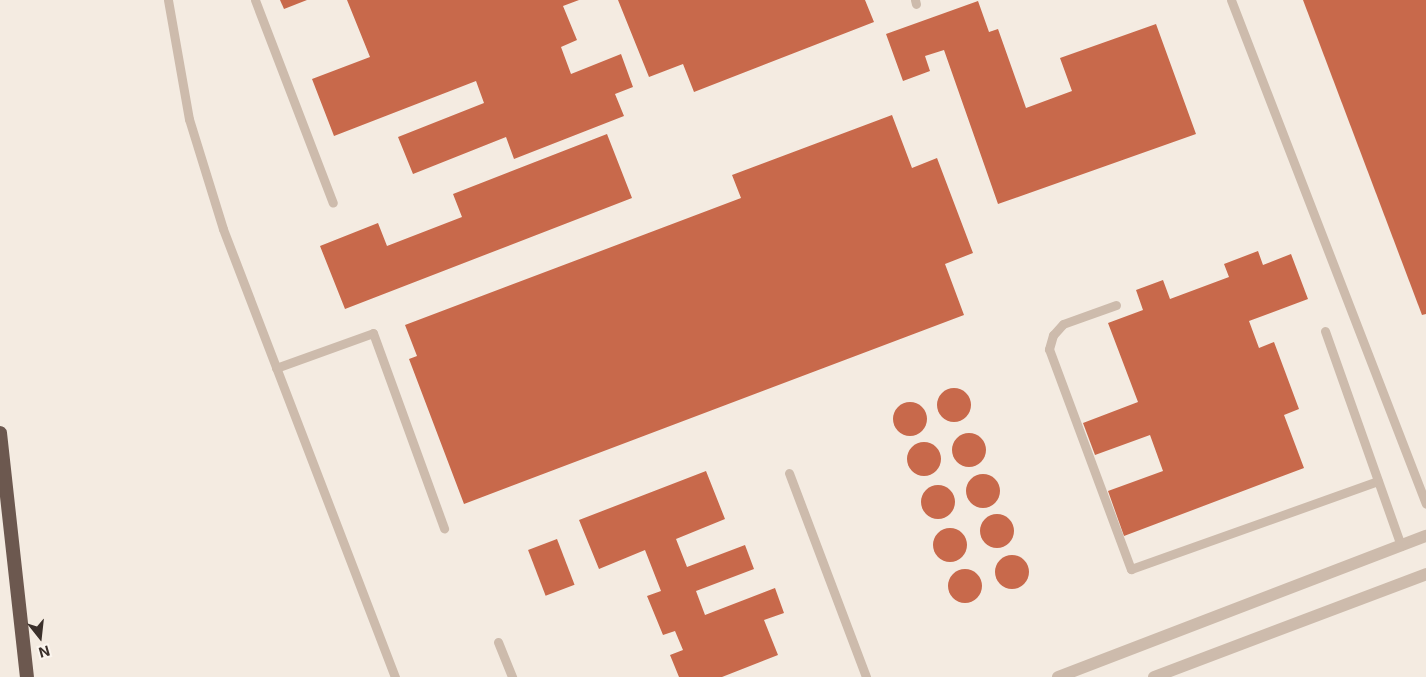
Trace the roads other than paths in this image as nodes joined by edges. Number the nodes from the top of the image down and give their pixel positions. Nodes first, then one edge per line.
1 (168, 0) edge
2 (255, 0) edge
3 (1231, 0) edge
4 (333, 203) dead end
5 (1116, 305) dead end
6 (1325, 331) dead end
7 (276, 368) junction
8 (0, 434) edge
9 (789, 473) dead end
10 (1378, 482) junction
11 (1426, 504) edge
12 (444, 528) dead end
13 (1426, 536) edge
14 (1401, 546) junction
15 (1426, 574) edge
16 (498, 642) dead end
17 (28, 677) edge
18 (394, 677) edge
19 (512, 677) edge
20 (866, 677) edge
21 (1058, 677) edge
22 (1154, 677) edge

1 - 7 lane
2 - 4 lane
3 - 11 lane
5 - 10 lane
6 - 10 lane
7 - 12 lane
7 - 18 lane
8 - 17 highway
9 - 20 lane
10 - 14 lane
13 - 14 street
14 - 21 street
15 - 22 street
16 - 19 lane

